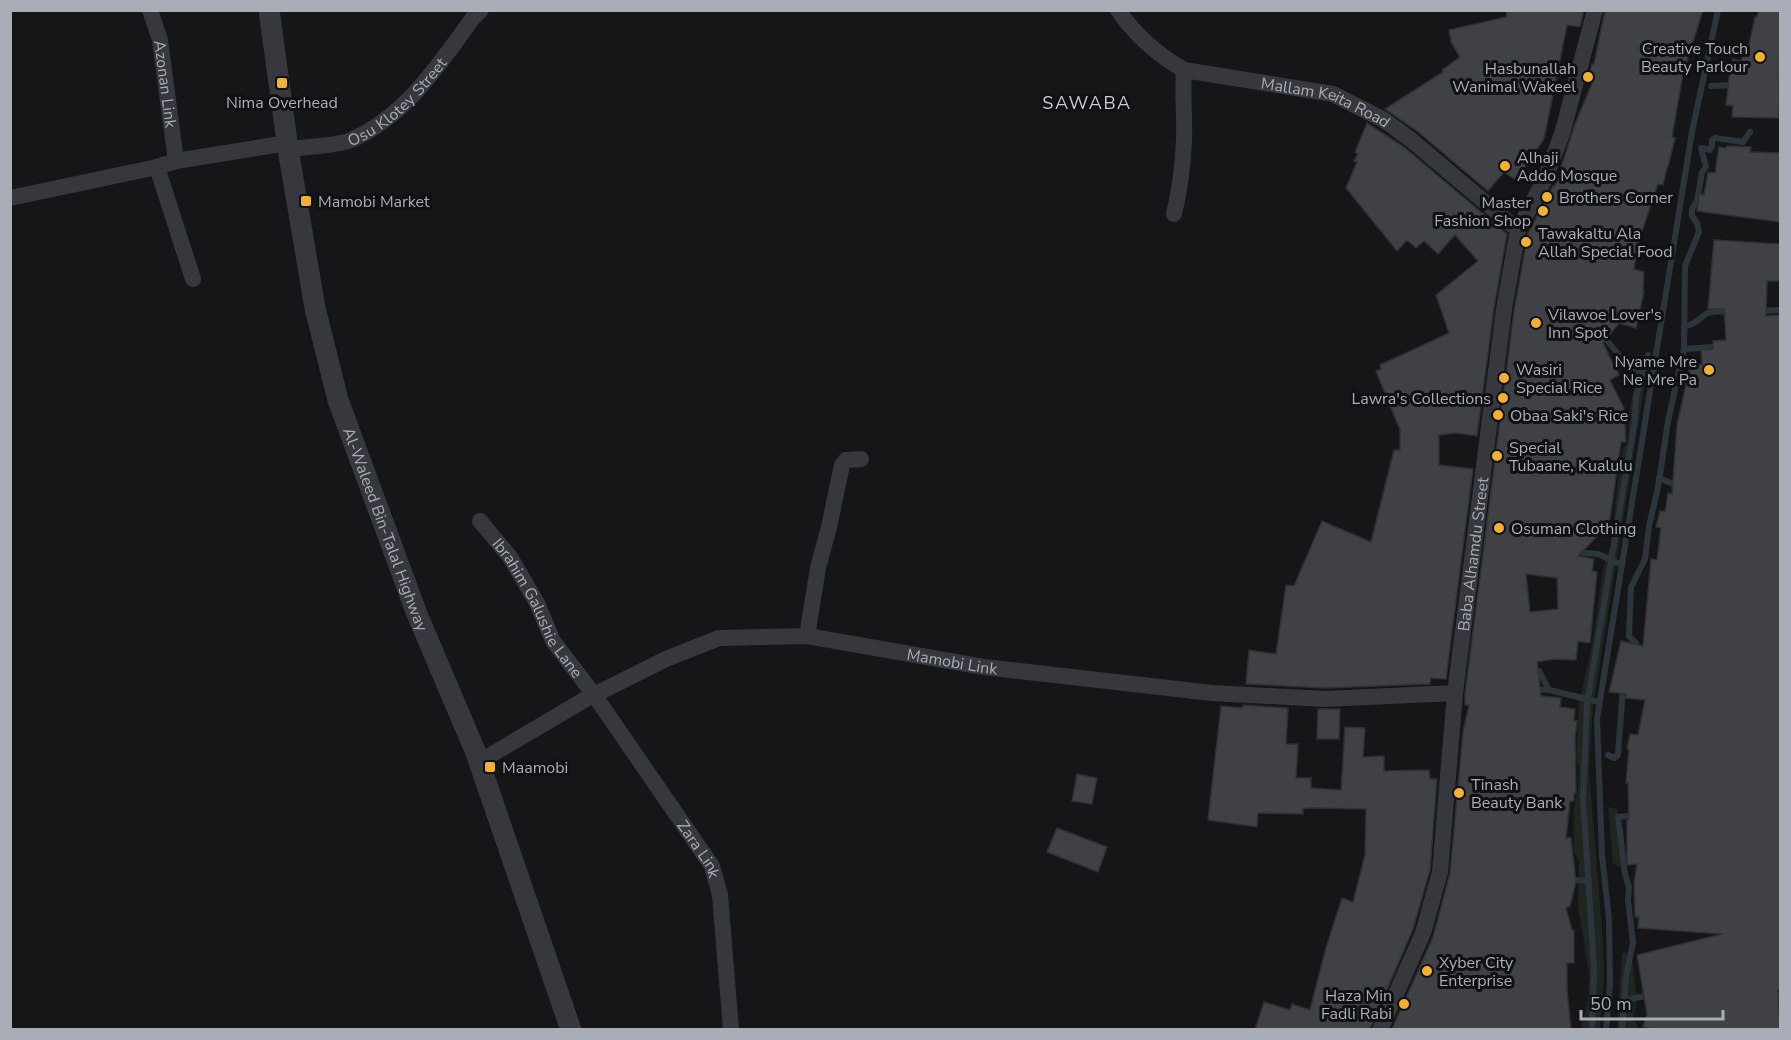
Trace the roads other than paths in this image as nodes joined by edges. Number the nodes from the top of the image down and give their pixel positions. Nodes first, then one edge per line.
1 (150, 10) edge
2 (269, 10) edge
3 (481, 10) edge
4 (1118, 10) edge
5 (1595, 10) edge
6 (1184, 70) junction
7 (288, 146) junction
8 (176, 161) junction
9 (157, 167) junction
10 (10, 198) edge
11 (1174, 214) dead end
12 (1518, 230) junction
13 (193, 279) dead end
14 (861, 459) dead end
15 (480, 521) dead end
16 (807, 636) junction
17 (1455, 693) junction
18 (595, 696) junction
19 (479, 762) junction
20 (571, 1029) edge
21 (731, 1029) edge
22 (1380, 1029) edge

1 - 8 street, Azonan Link
2 - 7 street, Al-Waleed Bin-Talal Highway
3 - 7 street, Osu Klotey Street
4 - 6 street, Mallam Keita Road
5 - 12 street, Baba Alhamdu Street
6 - 11 street
6 - 12 street, Mallam Keita Road
7 - 8 street, Osu Klotey Street
7 - 19 street, Al-Waleed Bin-Talal Highway
8 - 9 street, Osu Klotey Street
9 - 10 street, Osu Klotey Street
9 - 13 street
12 - 17 street, Baba Alhamdu Street
14 - 16 street
15 - 18 street, Ibrahim Galushie Lane
16 - 17 street, Mamobi Link
16 - 18 street, Mamobi Link
17 - 22 street, Baba Alhamdu Street
18 - 19 street, Mamobi Link
18 - 21 street, Zara Link
19 - 20 street, Al-Waleed Bin-Talal Highway

